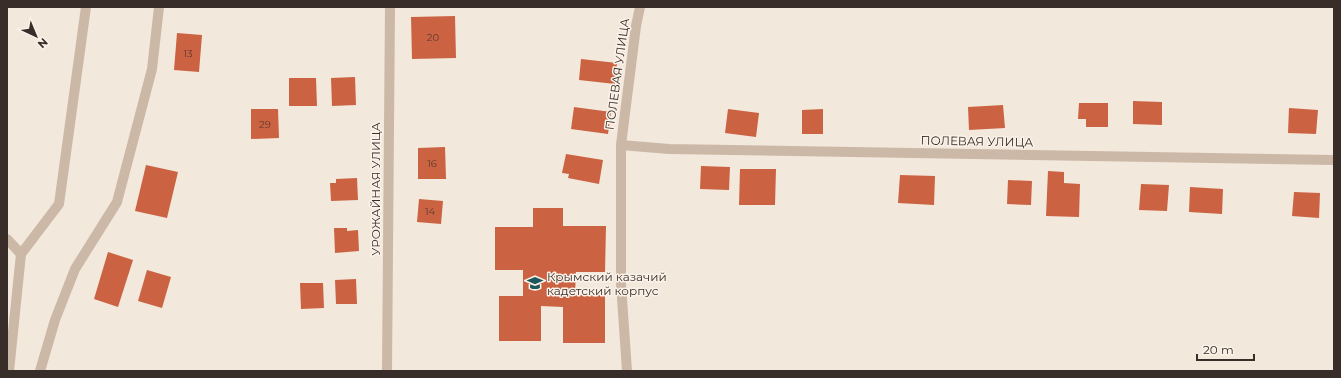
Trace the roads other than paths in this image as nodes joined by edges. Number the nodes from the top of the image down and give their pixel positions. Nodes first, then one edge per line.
1 (86, 7) edge
2 (159, 7) edge
3 (390, 7) edge
4 (640, 7) edge
5 (620, 145) junction
6 (1334, 160) edge
7 (7, 239) edge
8 (22, 254) junction
9 (9, 371) edge
10 (40, 371) edge
11 (387, 371) edge
12 (627, 371) edge

1 - 8 street
2 - 10 street
3 - 11 street, УРОЖАЙНАЯ УЛИЦА
4 - 5 street, ПОЛЕВАЯ УЛИЦА
5 - 6 street, ПОЛЕВАЯ УЛИЦА
5 - 12 street, ПОЛЕВАЯ УЛИЦА
7 - 8 street
8 - 9 street

